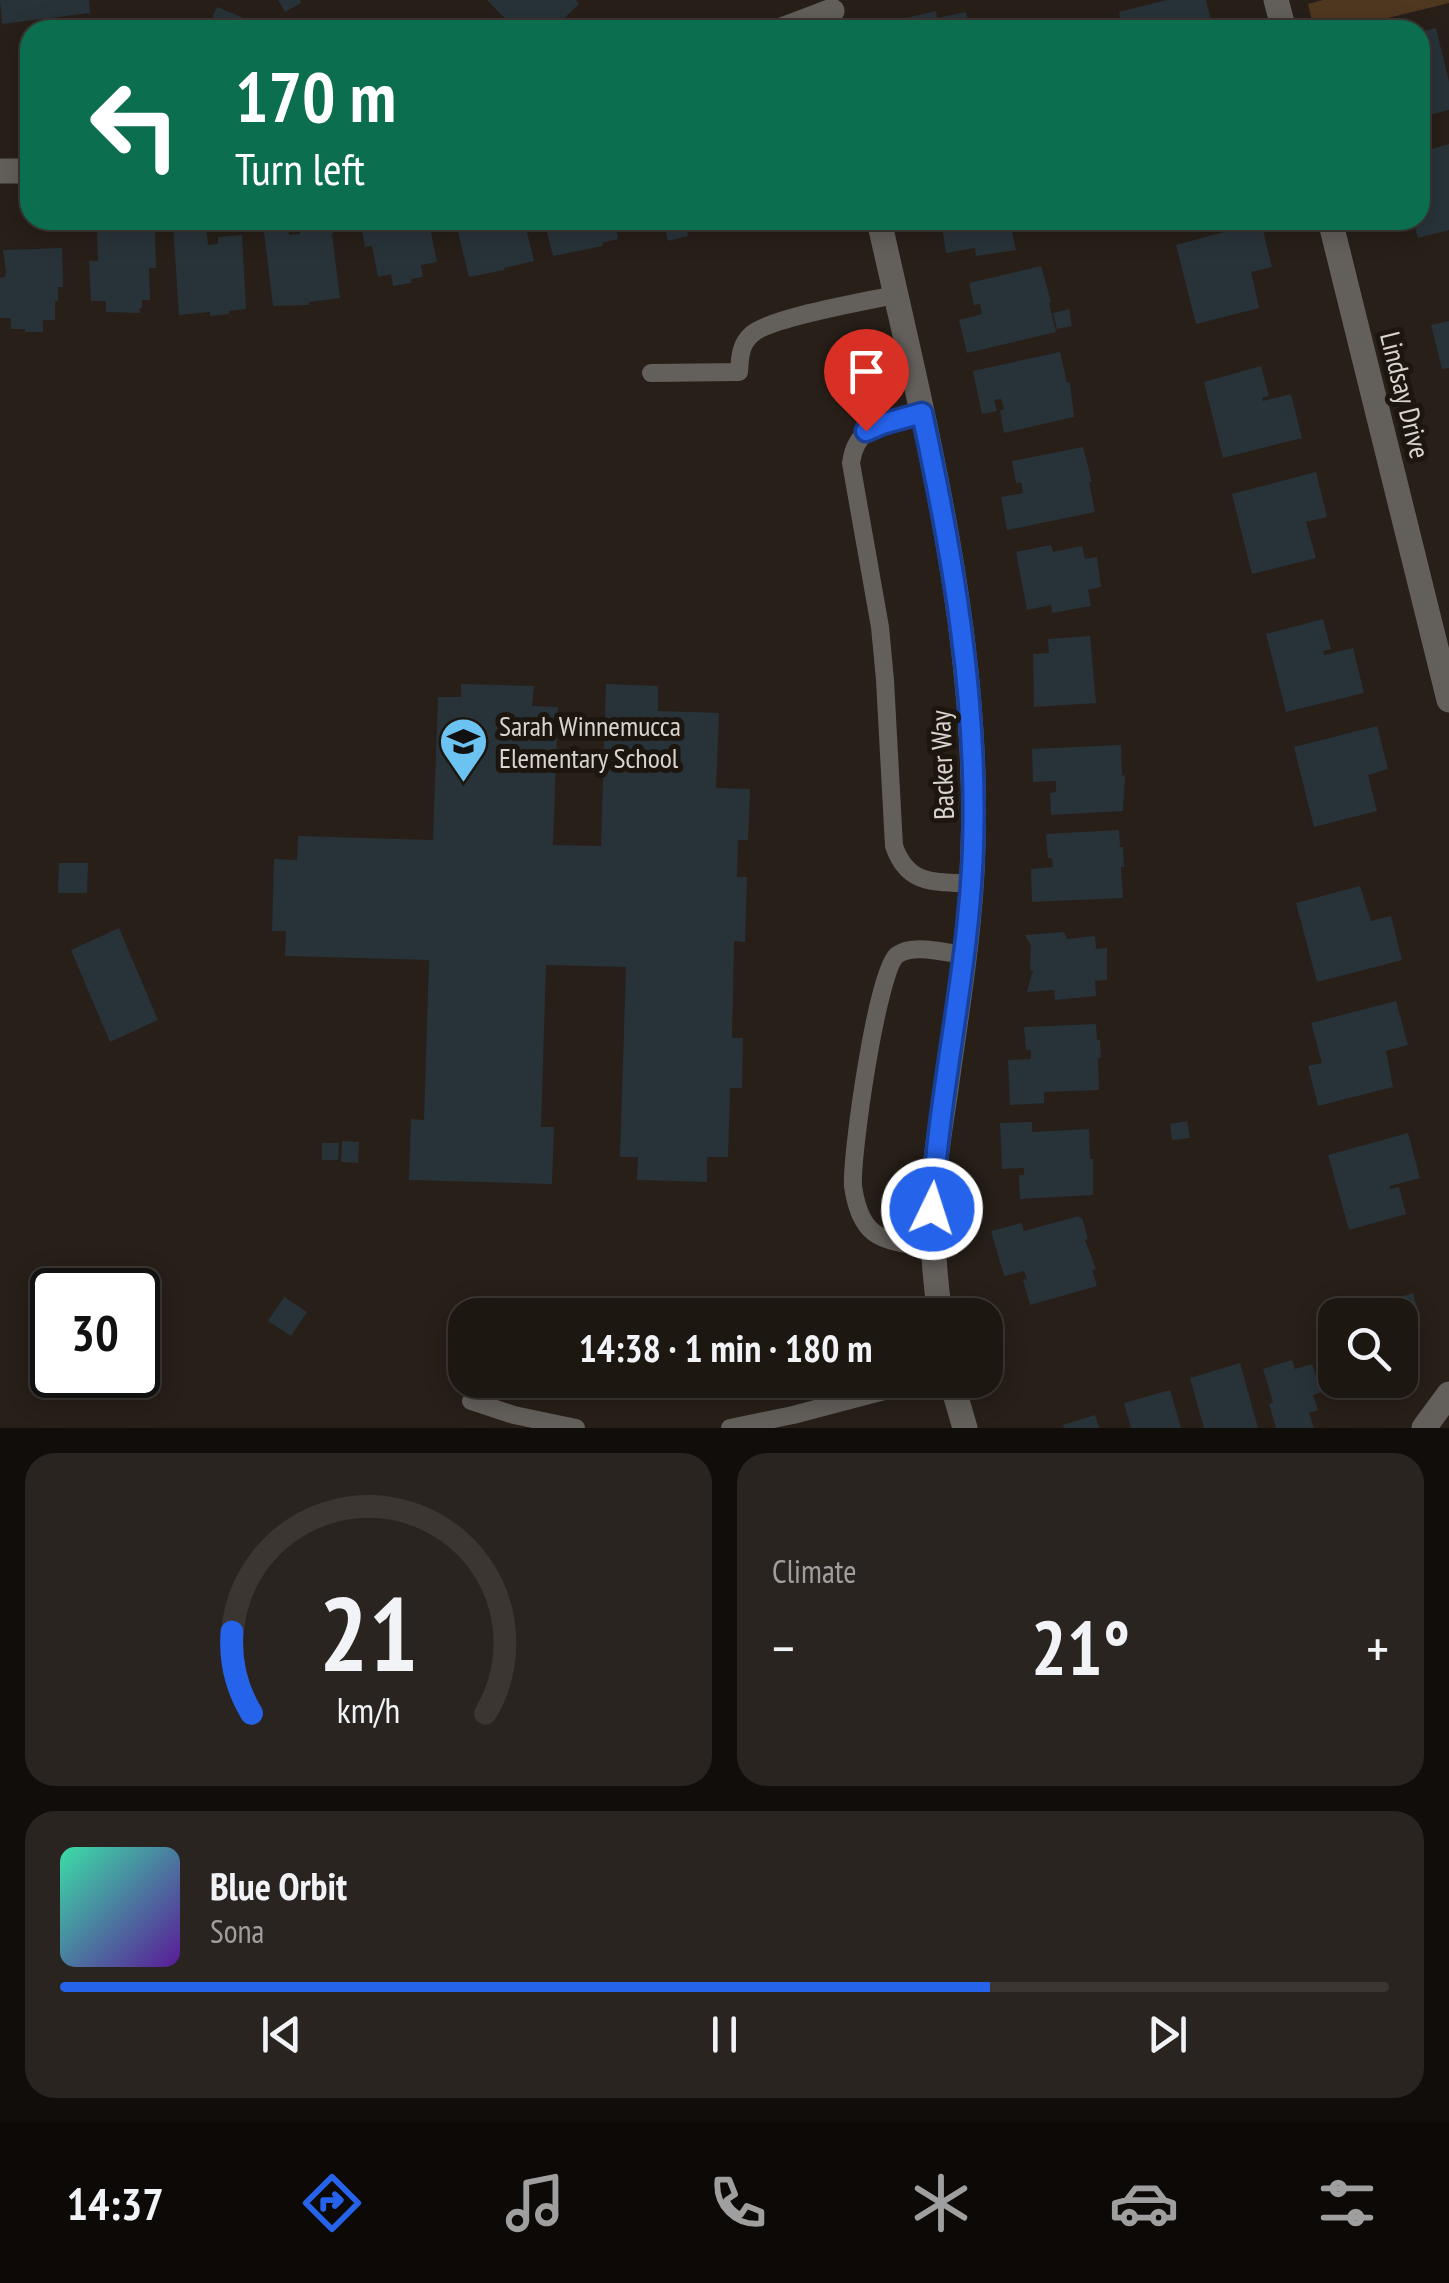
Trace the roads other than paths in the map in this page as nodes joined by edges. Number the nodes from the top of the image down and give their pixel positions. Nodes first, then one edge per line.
1 (881, 230) edge
2 (1332, 230) edge
3 (896, 294) junction
4 (651, 373) dead end
5 (922, 413) junction
6 (1449, 700) edge
7 (970, 884) junction
8 (964, 955) junction
9 (933, 1248) junction
10 (938, 1298) edge
11 (1449, 1394) edge
12 (858, 1398) edge
13 (957, 1398) edge
14 (471, 1402) dead end
15 (576, 1428) edge
16 (730, 1428) edge
17 (965, 1428) edge
18 (1424, 1428) edge

1 - 3 street, Backer Way
2 - 6 street, Lindsay Drive
3 - 4 lane
3 - 5 street, Backer Way
5 - 7 street, Backer Way
5 - 7 lane
7 - 8 street, Backer Way
8 - 9 street, Backer Way
8 - 9 lane
9 - 10 street, Backer Way
11 - 18 street
12 - 16 lane
13 - 17 street
14 - 15 lane

